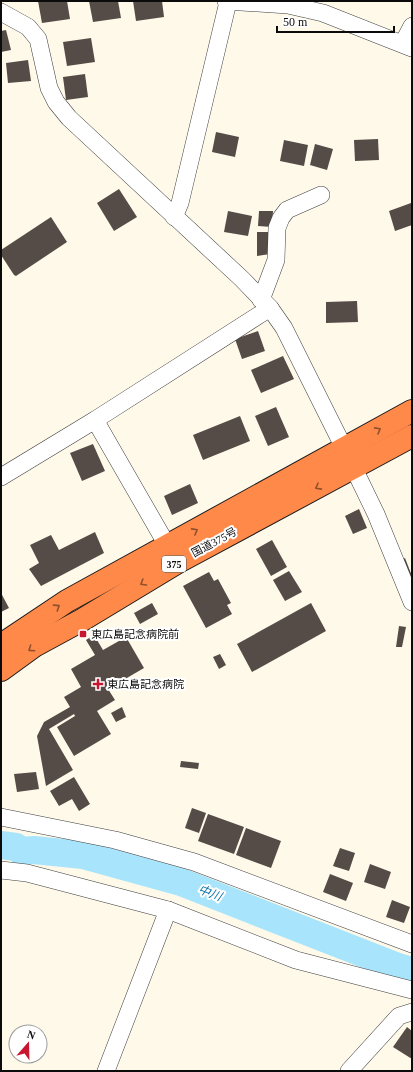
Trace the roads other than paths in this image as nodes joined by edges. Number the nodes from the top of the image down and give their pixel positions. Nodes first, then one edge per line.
1 (227, 1) edge
2 (1, 12) edge
3 (412, 26) edge
4 (407, 46) edge
5 (321, 195) dead end
6 (174, 217) junction
7 (265, 304) junction
8 (412, 411) edge
9 (95, 420) junction
10 (412, 436) edge
11 (344, 448) junction
12 (353, 468) junction
13 (1, 477) edge
14 (167, 546) junction
15 (412, 602) edge
16 (1, 645) edge
17 (1, 670) edge
18 (1, 817) edge
19 (1, 870) edge
20 (168, 910) junction
21 (412, 944) edge
22 (412, 990) edge
23 (412, 1012) edge
24 (106, 1071) edge
25 (349, 1071) edge

1 - 4 street
1 - 6 street
2 - 6 street
3 - 4 street
5 - 7 street
6 - 7 street
7 - 9 street
7 - 11 street
11 -> 8 highway, 国道375号 / 375
9 - 13 street
9 - 14 street
10 - 12 highway, 国道375号 / 375
11 - 12 street
14 -> 11 highway, 国道375号 / 375
12 - 15 street
12 -> 17 highway, 国道375号 / 375
16 -> 14 highway, 国道375号 / 375
18 - 21 street
19 - 20 street
20 - 22 street
20 - 24 street
23 - 25 street

